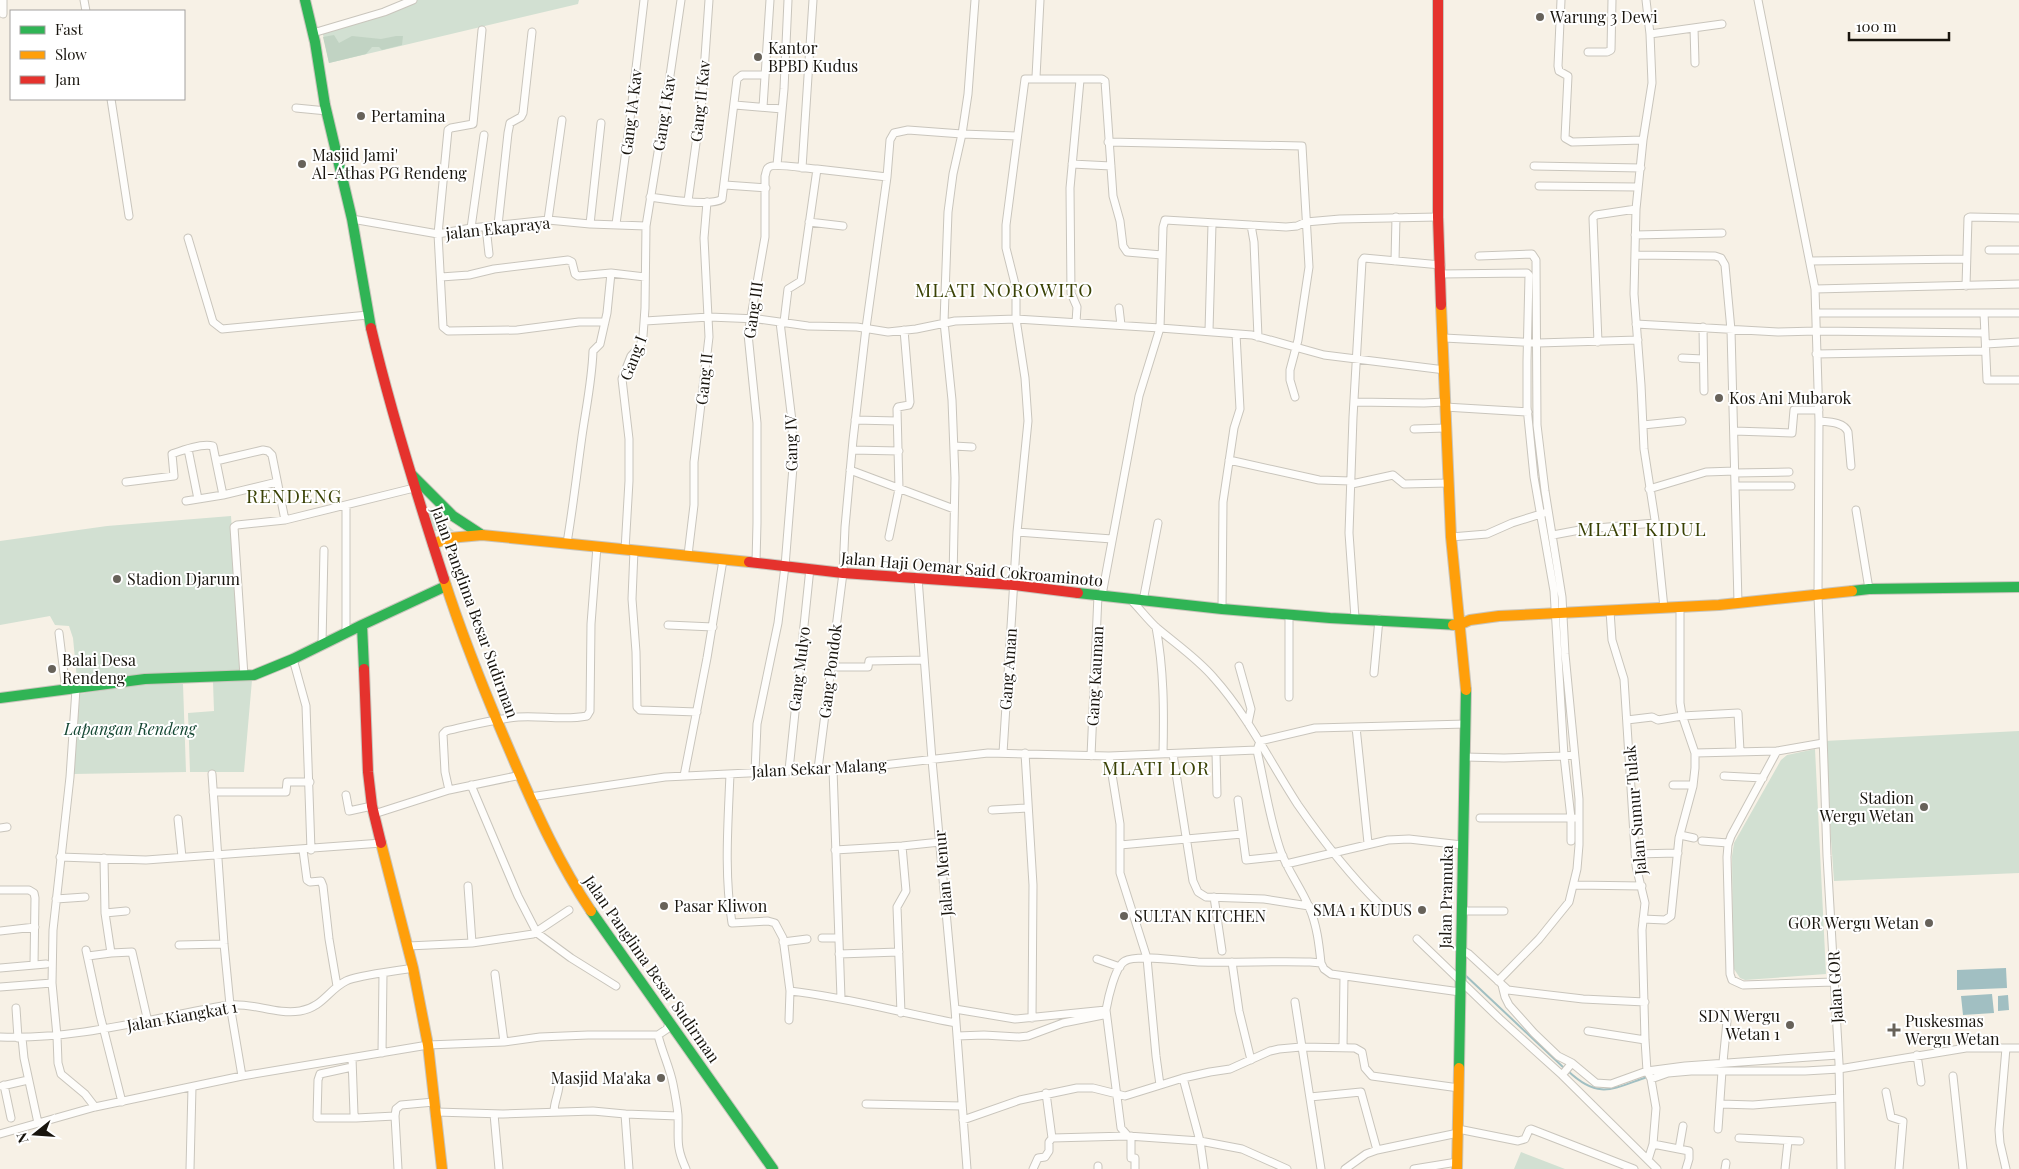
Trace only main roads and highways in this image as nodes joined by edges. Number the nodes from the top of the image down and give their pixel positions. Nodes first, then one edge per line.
1 (305, 0) edge
2 (1438, 0) edge
3 (408, 470) junction
4 (482, 535) junction
5 (433, 544) junction
6 (446, 586) junction
7 (2019, 587) edge
8 (362, 625) junction
9 (1455, 625) junction
10 (0, 698) edge
11 (1457, 1165) edge
12 (442, 1169) edge
13 (773, 1169) edge

1 - 3 main road, Jalan Panglima Besar Sudirman
2 - 9 main road, Jalan Pramuka
3 - 4 main road
3 - 5 main road, Jalan Panglima Besar Sudirman
4 - 5 main road
4 - 9 main road, Jalan Haji Oemar Said Cokroaminoto
5 - 6 main road, Jalan Panglima Besar Sudirman
6 - 8 main road
6 - 13 main road, Jalan Panglima Besar Sudirman
7 - 9 main road
8 - 10 main road
8 - 12 main road
9 - 11 main road, Jalan Pramuka

